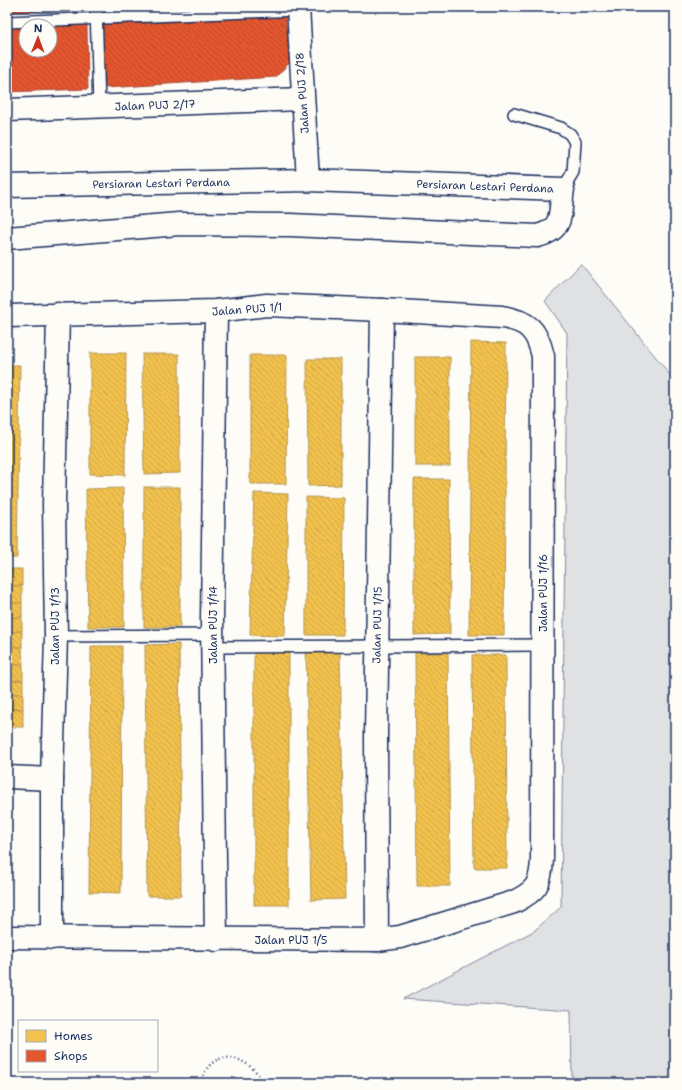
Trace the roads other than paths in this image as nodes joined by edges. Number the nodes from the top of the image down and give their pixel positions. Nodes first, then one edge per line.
1 (96, 7) edge
2 (298, 9) edge
3 (96, 19) junction
4 (7, 22) edge
5 (302, 99) junction
6 (99, 107) junction
7 (7, 110) edge
8 (514, 114) dead end
9 (308, 180) junction
10 (7, 186) edge
11 (563, 189) junction
12 (7, 238) edge
13 (382, 310) junction
14 (216, 311) junction
15 (58, 314) junction
16 (7, 316) edge
17 (532, 330) joint
18 (56, 636) junction
19 (212, 641) junction
20 (543, 645) junction
21 (377, 647) junction
22 (7, 776) edge
23 (52, 778) junction
24 (542, 859) joint
25 (7, 937) edge
26 (52, 938) junction
27 (216, 940) junction
28 (378, 940) junction

1 - 3 lane
2 - 3 lane
2 - 5 street, Jalan PUJ 2/18
3 - 4 lane
3 - 6 lane
5 - 6 street, Jalan PUJ 2/17
5 - 9 street, Jalan PUJ 2/18
6 - 7 street, Jalan PUJ 2/17
8 - 11 lane
9 - 10 street, Persiaran Lestari Perdana
9 - 11 street, Persiaran Lestari Perdana
11 - 12 street, Persiaran Lestari Perdana
13 - 14 street, Jalan PUJ 1/1
13 - 17 street, Jalan PUJ 1/1
13 - 21 street, Jalan PUJ 1/15
14 - 15 street, Jalan PUJ 1/1
14 - 19 street, Jalan PUJ 1/14
15 - 16 street, Jalan PUJ 1/1
15 - 18 street, Jalan PUJ 1/13
17 - 20 street, Jalan PUJ 1/16
18 - 19 lane
18 - 23 street, Jalan PUJ 1/13
19 - 21 lane
19 - 27 street, Jalan PUJ 1/14
20 - 21 lane
20 - 24 street, Jalan PUJ 1/16
21 - 28 street, Jalan PUJ 1/15
22 - 23 street
23 - 26 street, Jalan PUJ 1/13
24 - 28 street, Jalan PUJ 1/5
25 - 26 street, Jalan PUJ 1/5
26 - 27 street, Jalan PUJ 1/5
27 - 28 street, Jalan PUJ 1/5

